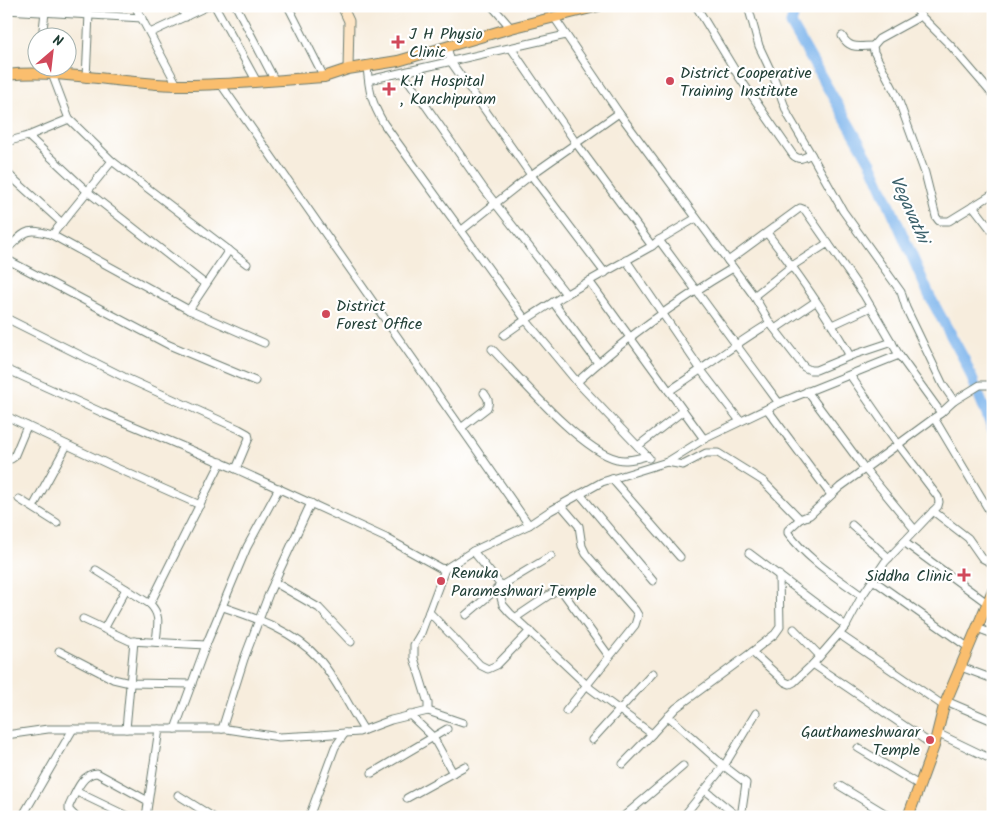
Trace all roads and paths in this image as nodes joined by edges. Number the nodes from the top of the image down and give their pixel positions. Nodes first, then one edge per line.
1 (135, 6) edge
2 (180, 6) edge
3 (208, 6) edge
4 (215, 6) edge
5 (236, 6) edge
6 (288, 6) edge
7 (342, 6) edge
8 (492, 6) edge
9 (598, 6) edge
10 (696, 6) edge
11 (748, 6) edge
12 (914, 6) edge
13 (574, 9) edge
14 (6, 10) edge
15 (78, 10) edge
16 (45, 12) junction
17 (89, 14) junction
18 (921, 16) junction
19 (186, 17) junction
20 (554, 17) junction
21 (142, 18) junction
22 (43, 28) edge
23 (512, 28) junction
24 (150, 34) junction
25 (566, 35) junction
26 (842, 36) dead end
27 (447, 46) junction
28 (873, 46) junction
29 (510, 48) junction
30 (451, 62) junction
31 (368, 66) junction
32 (348, 69) junction
33 (28, 72) edge
34 (403, 73) junction
35 (6, 75) edge
36 (78, 77) edge
37 (324, 77) junction
38 (54, 78) edge
39 (86, 78) junction
40 (274, 80) junction
41 (368, 80) junction
42 (257, 82) junction
43 (220, 83) junction
44 (176, 85) junction
45 (993, 95) edge
46 (620, 113) junction
47 (69, 119) junction
48 (28, 136) junction
49 (7, 140) edge
50 (576, 143) junction
51 (811, 154) junction
52 (112, 160) junction
53 (7, 173) edge
54 (531, 175) junction
55 (88, 192) junction
56 (993, 194) edge
57 (495, 203) junction
58 (973, 206) junction
59 (696, 218) junction
60 (62, 223) junction
61 (462, 230) junction
62 (993, 232) edge
63 (766, 233) junction
64 (52, 235) junction
65 (659, 240) junction
66 (828, 243) junction
67 (652, 246) junction
68 (6, 250) edge
69 (229, 250) junction
70 (6, 259) edge
71 (626, 260) junction
72 (728, 261) junction
73 (247, 264) dead end
74 (792, 266) junction
75 (733, 268) junction
76 (604, 273) junction
77 (589, 280) junction
78 (205, 284) junction
79 (696, 290) junction
80 (566, 294) junction
81 (754, 296) junction
82 (553, 302) junction
83 (815, 302) junction
84 (871, 308) junction
85 (189, 310) junction
86 (662, 313) junction
87 (6, 318) edge
88 (526, 319) junction
89 (770, 322) junction
90 (832, 325) junction
91 (775, 329) junction
92 (504, 335) dead end
93 (630, 337) junction
94 (264, 342) dead end
95 (892, 342) junction
96 (736, 344) junction
97 (492, 349) dead end
98 (899, 355) junction
99 (850, 356) junction
100 (598, 363) junction
101 (6, 369) edge
102 (701, 370) junction
103 (850, 375) junction
104 (255, 381) dead end
105 (577, 382) junction
106 (993, 385) edge
107 (669, 391) junction
108 (807, 391) junction
109 (484, 393) dead end
110 (957, 400) junction
111 (779, 402) junction
112 (767, 409) junction
113 (683, 411) junction
114 (940, 413) junction
115 (6, 416) edge
116 (934, 418) junction
117 (740, 421) junction
118 (27, 426) junction
119 (461, 428) junction
120 (704, 439) junction
121 (898, 444) junction
122 (67, 445) junction
123 (638, 446) junction
124 (647, 456) junction
125 (6, 459) edge
126 (221, 462) junction
127 (667, 462) junction
128 (656, 465) junction
129 (865, 468) junction
130 (236, 469) junction
131 (612, 479) junction
132 (279, 488) junction
133 (580, 494) junction
134 (831, 494) junction
135 (19, 499) dead end
136 (311, 503) junction
137 (562, 505) junction
138 (200, 506) junction
139 (32, 507) junction
140 (933, 511) junction
141 (993, 517) edge
142 (800, 519) junction
143 (57, 523) dead end
144 (529, 525) junction
145 (852, 525) dead end
146 (915, 530) junction
147 (904, 542) junction
148 (473, 551) junction
149 (749, 553) dead end
150 (550, 556) dead end
151 (680, 557) dead end
152 (889, 558) junction
153 (993, 564) edge
154 (445, 569) junction
155 (96, 570) dead end
156 (778, 575) junction
157 (873, 580) junction
158 (653, 581) dead end
159 (274, 582) junction
160 (499, 588) junction
161 (126, 589) junction
162 (993, 590) edge
163 (862, 596) junction
164 (987, 603) junction
165 (150, 604) junction
166 (222, 607) junction
167 (429, 612) junction
168 (466, 615) dead end
169 (515, 618) junction
170 (83, 619) dead end
171 (259, 619) junction
172 (846, 626) junction
173 (977, 628) junction
174 (104, 629) junction
175 (794, 630) dead end
176 (530, 631) junction
177 (839, 634) junction
178 (993, 634) edge
179 (134, 641) junction
180 (156, 642) junction
181 (352, 642) dead end
182 (206, 645) junction
183 (969, 648) junction
184 (60, 651) dead end
185 (752, 652) junction
186 (609, 656) junction
187 (820, 656) junction
188 (813, 664) junction
189 (961, 667) junction
190 (653, 673) dead end
191 (993, 679) edge
192 (130, 683) junction
193 (192, 684) junction
194 (588, 686) junction
195 (945, 704) junction
196 (620, 709) junction
197 (428, 711) junction
198 (566, 711) dead end
199 (756, 713) dead end
200 (410, 716) junction
201 (668, 716) junction
202 (993, 721) edge
203 (464, 723) dead end
204 (73, 728) junction
205 (126, 729) junction
206 (159, 729) junction
207 (175, 729) junction
208 (222, 729) junction
209 (447, 729) dead end
210 (364, 730) junction
211 (345, 733) junction
212 (937, 733) junction
213 (652, 734) junction
214 (6, 735) edge
215 (433, 737) junction
216 (592, 740) dead end
217 (934, 746) junction
218 (858, 748) dead end
219 (993, 760) edge
220 (623, 764) dead end
221 (465, 766) dead end
222 (683, 766) dead end
223 (724, 766) junction
224 (372, 773) dead end
225 (453, 773) junction
226 (840, 786) dead end
227 (919, 786) junction
228 (705, 790) junction
229 (77, 792) junction
230 (178, 795) dead end
231 (407, 798) dead end
232 (148, 801) junction
233 (6, 814) edge
234 (10, 817) edge
235 (22, 817) edge
236 (76, 817) edge
237 (129, 817) edge
238 (146, 817) edge
239 (213, 817) edge
240 (309, 817) edge
241 (623, 817) edge
242 (683, 817) edge
243 (739, 817) edge
244 (891, 817) edge
245 (908, 817) edge

1 - 21 street
2 - 19 street
3 - 19 street
4 - 42 street
5 - 40 street
6 - 37 street
7 - 32 street
8 - 23 street
9 - 13 main road
10 - 51 street
11 - 51 street
12 - 18 street
13 - 20 main road
14 - 16 street
15 - 16 street
15 - 17 street
16 - 22 street
17 - 21 street
17 - 39 street
18 - 28 street
18 - 45 street
19 - 24 street
20 - 23 main road
20 - 25 street
21 - 24 street
23 - 27 main road
24 - 44 street
25 - 29 street
25 - 46 street
26 - 28 street
27 - 30 street
27 - 31 main road
28 - 58 street
29 - 30 street
29 - 50 street
30 - 34 street
30 - 54 street
31 - 32 main road
31 - 41 street
32 - 37 main road
33 - 35 main road
34 - 41 street
34 - 57 street
36 - 39 main road
37 - 40 main road
38 - 47 street
39 - 44 main road
40 - 42 main road
41 - 61 street
42 - 43 main road
43 - 44 main road
43 - 119 street
46 - 50 street
46 - 59 street
47 - 48 street
47 - 52 street
48 - 49 street
48 - 55 street
50 - 54 street
50 - 67 street
51 - 110 street
52 - 55 street
52 - 69 street
53 - 60 street
54 - 57 street
54 - 76 street
55 - 60 street
55 - 78 street
56 - 58 street
57 - 61 street
57 - 80 street
58 - 62 street
59 - 65 street
59 - 72 street
60 - 64 street
61 - 88 street
63 - 66 street
63 - 72 street
63 - 74 street
64 - 68 street
64 - 85 street
65 - 67 street
65 - 79 street
66 - 74 street
66 - 84 street
67 - 71 street
69 - 73 street
69 - 78 street
70 - 104 street
71 - 76 street
71 - 86 street
72 - 75 street
74 - 81 street
74 - 83 street
75 - 79 street
75 - 81 street
76 - 77 street
77 - 80 street
77 - 93 street
78 - 85 street
79 - 86 street
79 - 96 street
80 - 82 street
81 - 89 street
82 - 88 street
82 - 100 street
83 - 90 street
83 - 91 street
84 - 90 street
84 - 95 street
85 - 94 street
86 - 93 street
86 - 102 street
87 - 130 street
88 - 92 street
88 - 105 street
89 - 91 street
89 - 96 street
90 - 99 street
91 - 99 street
93 - 100 street
93 - 107 street
95 - 98 street
95 - 99 street
96 - 102 street
96 - 111 street
97 - 124 street
98 - 103 street
98 - 114 street
100 - 105 street
101 - 126 street
102 - 107 street
102 - 117 street
103 - 108 street
103 - 121 street
105 - 123 street
106 - 110 street
107 - 113 street
108 - 111 street
108 - 129 street
109 - 119 street
110 - 114 street
111 - 112 street
112 - 117 street
112 - 134 street
113 - 120 street
113 - 123 street
114 - 116 street
115 - 118 street
116 - 121 street
116 - 141 street
117 - 120 street
118 - 122 street
118 - 125 street
119 - 144 street
120 - 127 street
121 - 129 street
121 - 140 street
122 - 138 street
122 - 139 street
123 - 124 street
124 - 128 street
126 - 130 street
126 - 138 street
127 - 128 street
127 - 142 street
128 - 131 street
129 - 134 street
129 - 146 street
130 - 132 street
131 - 133 street
131 - 151 street
132 - 136 street
132 - 166 street
133 - 137 street
133 - 158 street
134 - 142 street
135 - 139 street
136 - 154 street
136 - 159 street
137 - 144 street
137 - 186 street
138 - 165 street
139 - 143 street
140 - 146 street
140 - 153 street
142 - 163 street
144 - 148 street
145 - 152 street
146 - 147 street
147 - 152 street
147 - 164 street
148 - 154 street
148 - 160 street
149 - 156 street
150 - 160 street
152 - 157 street
154 - 167 street
155 - 161 street
156 - 172 street
156 - 185 street
157 - 163 street
157 - 183 street
159 - 171 street
159 - 181 street
160 - 168 street
160 - 169 street
161 - 165 street
161 - 174 street
162 - 164 main road
163 - 172 street
164 - 173 main road
165 - 180 street
166 - 171 street
166 - 182 street
167 - 176 street
167 - 197 street
169 - 176 street
169 - 186 street
170 - 174 street
171 - 208 street
171 - 210 street
172 - 177 street
173 - 178 street
173 - 183 main road
174 - 179 street
175 - 187 street
176 - 194 street
177 - 187 street
177 - 195 street
179 - 180 street
179 - 192 street
180 - 182 street
182 - 193 street
183 - 189 main road
184 - 192 street
185 - 188 street
185 - 201 street
186 - 194 street
187 - 188 street
188 - 217 street
189 - 191 street
189 - 195 main road
190 - 196 street
192 - 193 street
192 - 205 street
193 - 207 street
194 - 196 street
194 - 198 street
195 - 202 street
195 - 212 main road
196 - 213 street
196 - 216 street
197 - 200 street
197 - 203 street
199 - 223 street
200 - 210 street
200 - 215 street
201 - 213 street
201 - 223 street
204 - 205 street
204 - 214 street
204 - 235 street
205 - 206 street
206 - 207 street
206 - 232 street
207 - 208 street
208 - 211 street
209 - 215 street
210 - 211 street
211 - 240 street
212 - 217 main road
212 - 219 street
213 - 220 street
215 - 224 street
215 - 225 street
217 - 227 main road
218 - 227 street
221 - 225 street
222 - 241 street
223 - 228 street
223 - 243 street
225 - 231 street
226 - 244 street
227 - 245 main road
228 - 242 street
228 - 243 street
229 - 232 street
229 - 236 street
229 - 237 street
230 - 239 street
232 - 238 street
233 - 234 street

